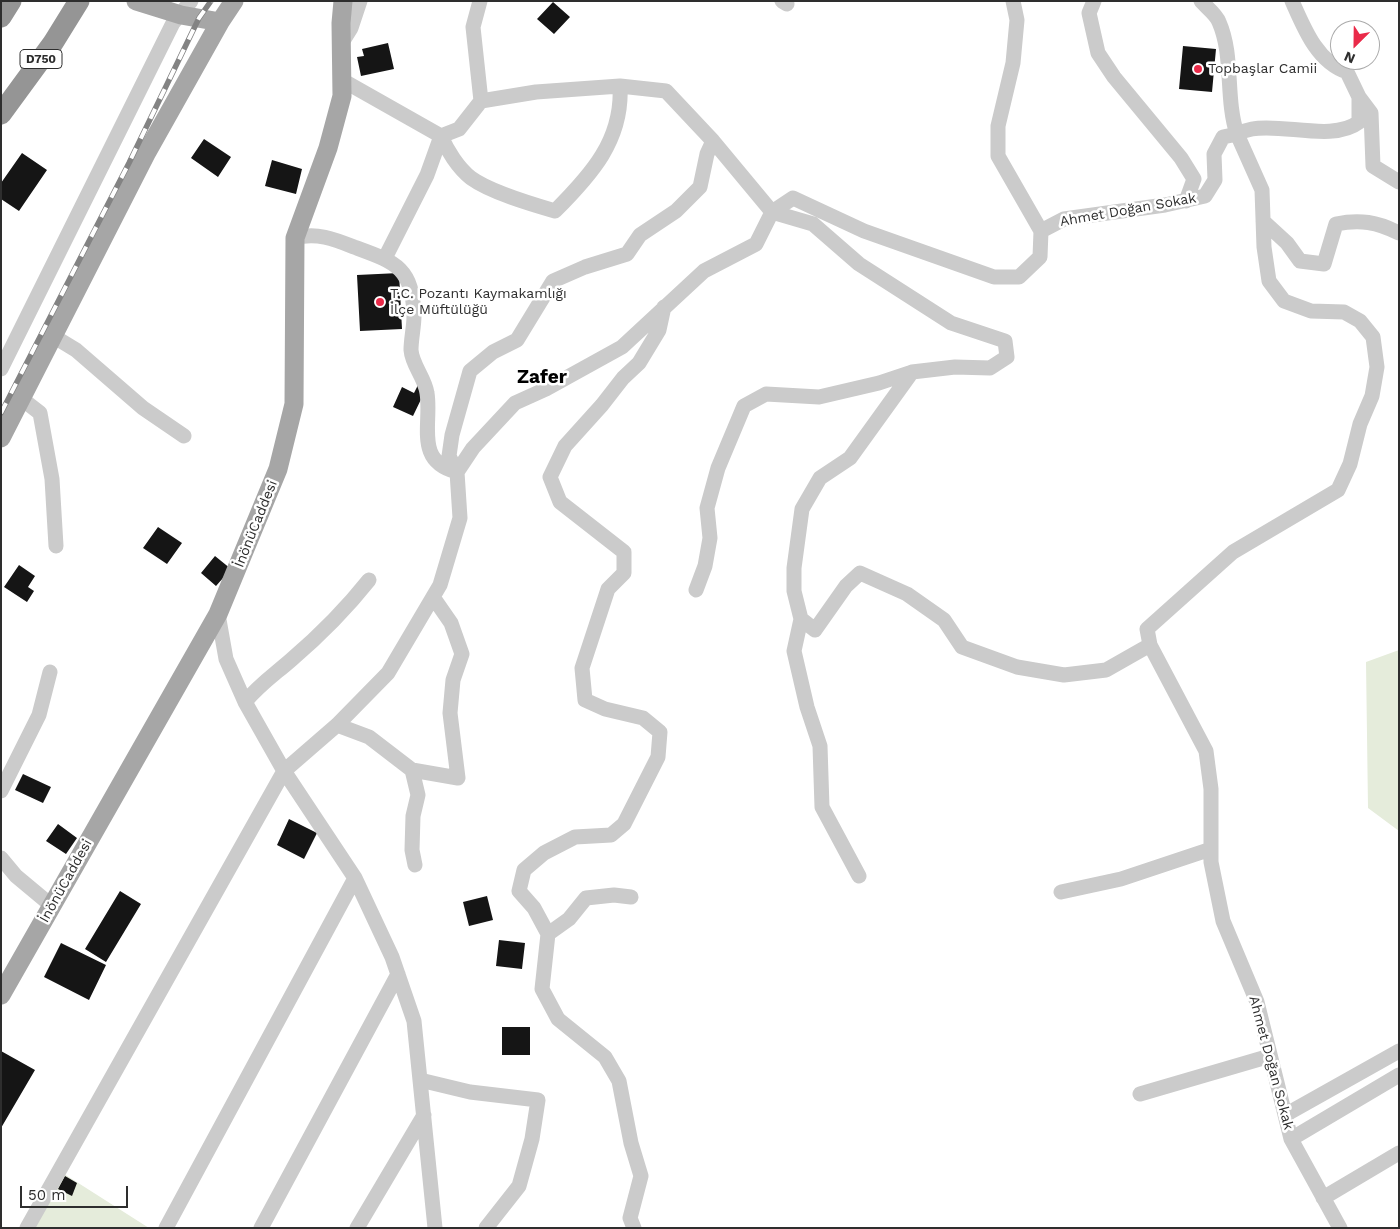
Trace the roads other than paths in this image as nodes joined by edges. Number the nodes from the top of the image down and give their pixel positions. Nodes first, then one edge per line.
1 (11, 1) edge
2 (79, 1) edge
3 (136, 1) edge
4 (234, 1) edge
5 (344, 1) edge
6 (360, 1) edge
7 (480, 1) edge
8 (1013, 1) edge
9 (1094, 1) edge
10 (1201, 1) edge
11 (1292, 1) edge
12 (186, 8) edge
13 (1, 17) edge
14 (220, 22) junction
15 (341, 44) junction
16 (342, 80) junction
17 (620, 86) junction
18 (1359, 97) junction
19 (481, 101) junction
20 (1, 114) edge
21 (1237, 134) junction
22 (441, 136) junction
23 (713, 141) junction
24 (1399, 182) edge
25 (1186, 201) junction
26 (772, 212) junction
27 (1263, 221) junction
28 (1041, 230) junction
29 (1399, 233) edge
30 (295, 238) junction
31 (385, 258) junction
32 (664, 307) junction
33 (53, 336) junction
34 (1, 369) edge
35 (912, 372) junction
36 (22, 399) junction
37 (184, 436) dead end
38 (1, 438) edge
39 (457, 472) junction
40 (56, 546) dead end
41 (369, 580) dead end
42 (696, 590) dead end
43 (433, 597) junction
44 (218, 614) junction
45 (802, 619) junction
46 (1150, 645) junction
47 (50, 672) dead end
48 (245, 702) junction
49 (337, 725) junction
50 (284, 770) junction
51 (412, 770) junction
52 (1, 791) edge
53 (1211, 849) junction
54 (1, 858) edge
55 (415, 865) dead end
56 (860, 876) dead end
57 (355, 878) junction
58 (1061, 892) dead end
59 (631, 897) dead end
60 (52, 906) junction
61 (548, 934) junction
62 (398, 974) junction
63 (1, 995) edge
64 (1399, 1051) edge
65 (1270, 1056) junction
66 (1399, 1075) edge
67 (420, 1080) junction
68 (1140, 1094) dead end
69 (424, 1115) junction
70 (1285, 1115) junction
71 (1291, 1139) junction
72 (1399, 1153) edge
73 (1323, 1198) junction
74 (27, 1228) edge
75 (166, 1228) edge
76 (261, 1228) edge
77 (356, 1228) edge
78 (435, 1228) edge
79 (486, 1228) edge
80 (634, 1228) edge
81 (1340, 1228) edge

1 - 13 highway
2 - 20 highway, D750
3 - 12 main road
4 - 14 main road
5 - 15 main road, İnönüCaddesi
6 - 15 street
7 - 19 street
8 - 28 street
9 - 25 street
10 - 21 street
11 - 18 street
12 - 14 main road
12 - 34 street
14 - 33 main road
15 - 16 main road, İnönüCaddesi
16 - 22 street
16 - 30 main road, İnönüCaddesi
17 - 19 street
17 - 22 street
17 - 23 street
18 - 21 street
18 - 24 street
19 - 22 street
21 - 25 street, Ahmet Doğan Sokak
21 - 27 street
22 - 31 street
23 - 26 street
23 - 39 street
25 - 28 street, Ahmet Doğan Sokak
26 - 28 street
26 - 32 street
26 - 35 street
27 - 29 street
27 - 46 street
30 - 31 street
30 - 44 main road, İnönüCaddesi
31 - 39 street
32 - 39 street
32 - 61 street
33 - 36 main road
33 - 37 street
35 - 42 street
35 - 45 street
36 - 38 main road
36 - 40 street
39 - 43 street
41 - 48 street
43 - 49 street
43 - 51 street
44 - 48 street
44 - 60 main road, İnönüCaddesi
45 - 46 street
45 - 56 street
46 - 53 street, Ahmet Doğan Sokak
47 - 52 street
48 - 50 street
49 - 50 street
49 - 51 street
50 - 57 street
50 - 74 street
51 - 55 street
53 - 58 street
53 - 65 street, Ahmet Doğan Sokak
54 - 60 street
57 - 62 street
57 - 75 street
59 - 61 street
60 - 63 main road, İnönüCaddesi
61 - 80 street
62 - 67 street
62 - 76 street
64 - 70 street
65 - 68 street
65 - 70 street, Ahmet Doğan Sokak
66 - 71 street
67 - 69 street
67 - 79 street
69 - 77 street
69 - 78 street
70 - 71 street, Ahmet Doğan Sokak
71 - 73 street, Ahmet Doğan Sokak
72 - 73 street
73 - 81 street, Ahmet Doğan Sokak

